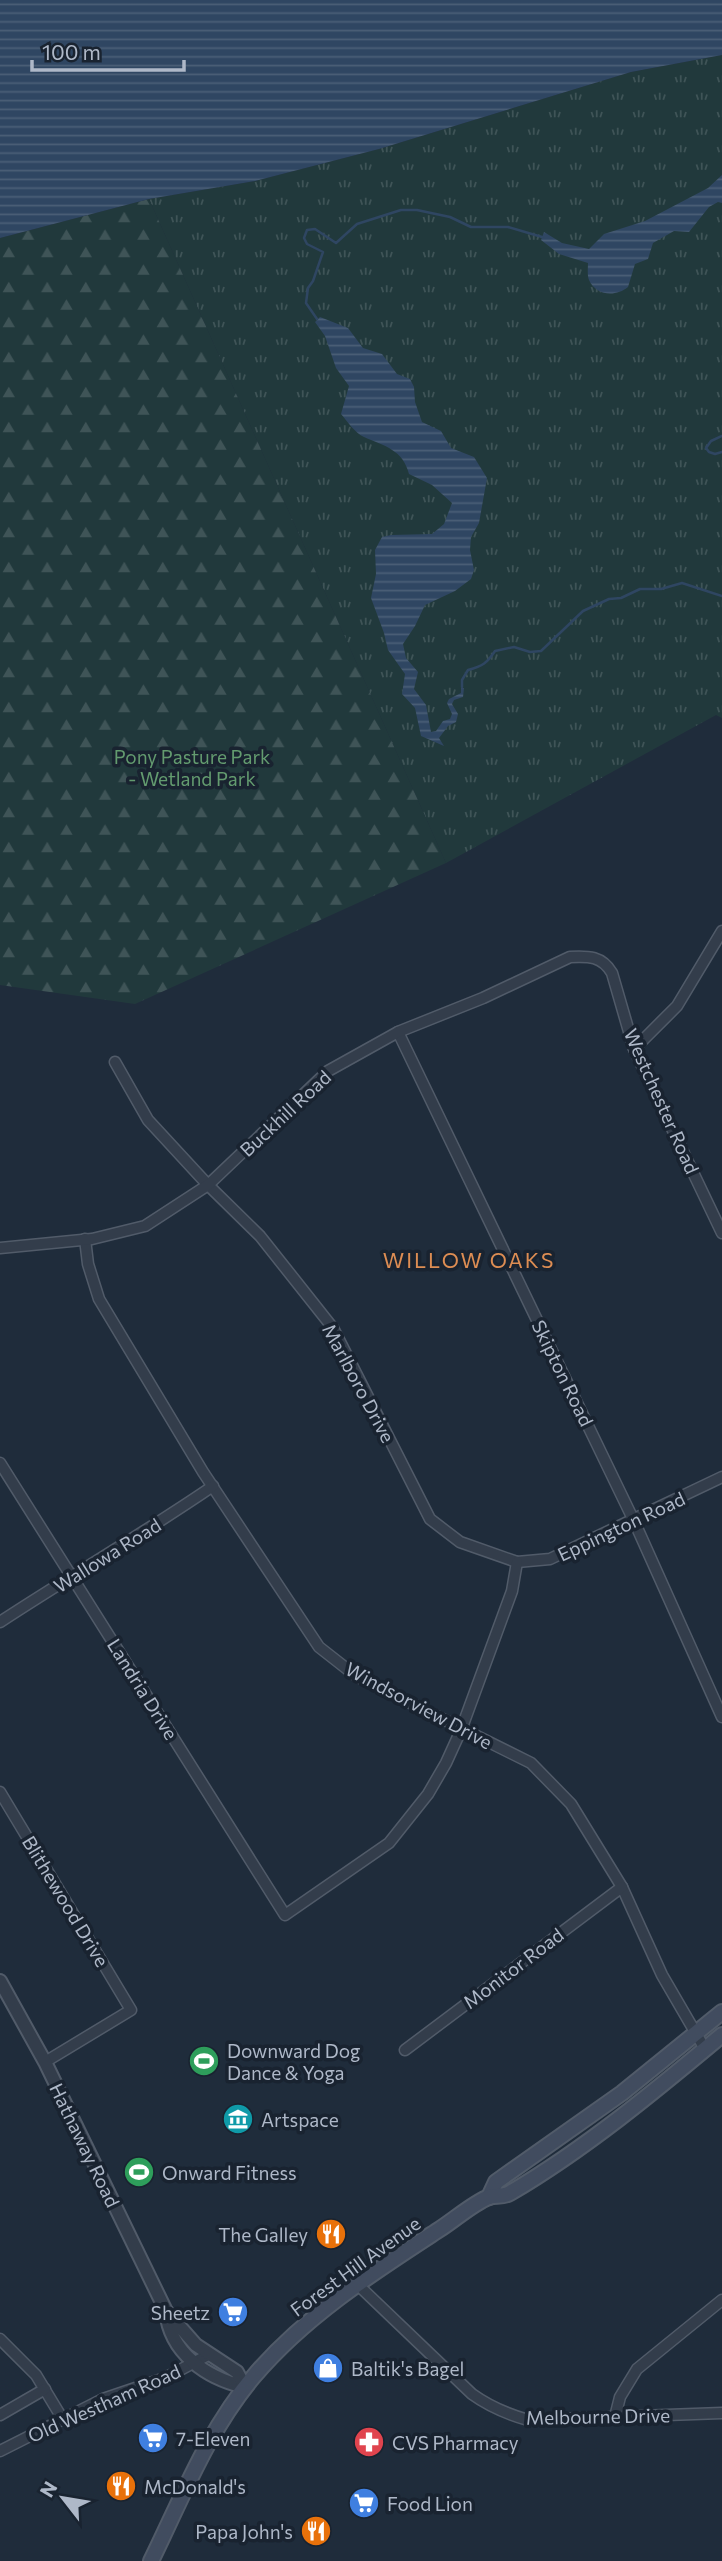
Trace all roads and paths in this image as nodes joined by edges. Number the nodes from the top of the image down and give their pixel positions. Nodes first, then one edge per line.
1 (722, 932) edge
2 (570, 957) joint
3 (398, 1032) junction
4 (634, 1049) junction
5 (115, 1062) dead end
6 (208, 1185) junction
7 (722, 1233) edge
8 (85, 1239) junction
9 (0, 1248) edge
10 (0, 1463) edge
11 (722, 1477) edge
12 (213, 1486) junction
13 (634, 1521) junction
14 (517, 1562) junction
15 (72, 1575) junction
16 (0, 1622) edge
17 (722, 1717) edge
18 (461, 1730) junction
19 (0, 1792) edge
20 (622, 1887) junction
21 (0, 1981) edge
22 (722, 2012) edge
23 (695, 2034) junction
24 (722, 2035) edge
25 (705, 2049) junction
26 (405, 2050) dead end
27 (45, 2062) junction
28 (489, 2197) junction
29 (357, 2284) junction
30 (722, 2300) edge
31 (166, 2311) junction
32 (0, 2339) edge
33 (208, 2354) junction
34 (193, 2362) junction
35 (246, 2387) junction
36 (45, 2389) junction
37 (722, 2413) edge
38 (0, 2415) edge
39 (615, 2417) junction
40 (62, 2418) junction
41 (0, 2451) edge
42 (153, 2561) edge

1 - 4 street
2 - 3 street, Buckhill Road
2 - 4 street, Westchester Road
3 - 6 street, Buckhill Road
3 - 13 street, Skipton Road
4 - 7 street, Westchester Road
5 - 6 street, Marlboro Drive
6 - 8 street, Buckhill Road
6 - 14 street, Marlboro Drive
8 - 9 street, Buckhill Road
8 - 12 street, Windsorview Drive
10 - 15 street, Landria Drive
11 - 13 street, Eppington Road
12 - 15 street, Wallowa Road
12 - 18 street, Windsorview Drive
13 - 14 street, Eppington Road
13 - 17 street, Skipton Road
14 - 18 street
15 - 16 street, Wallowa Road
15 - 18 street, Landria Drive
18 - 20 street, Windsorview Drive
19 - 27 street, Blithewood Drive
20 - 23 street, Windsorview Drive
20 - 26 street, Monitor Road
21 - 27 street, Hathaway Road
22 - 23 main road, Forest Hill Avenue
23 - 25 street, Windsorview Drive
23 - 28 main road, Forest Hill Avenue
24 - 25 main road, Forest Hill Avenue
25 - 28 main road, Forest Hill Avenue
27 - 31 street, Hathaway Road
28 - 29 main road, Forest Hill Avenue
29 - 35 main road, Forest Hill Avenue
29 - 39 street, Melbourne Drive
30 - 39 street
31 - 33 street, Hathaway Road
31 - 34 street, Hathaway Road
32 - 36 street
33 - 34 street, Old Westham Road
33 - 35 street, Hathaway Road
34 - 35 street, Hathaway Road
34 - 40 street, Old Westham Road
35 - 42 main road, Forest Hill Avenue
36 - 38 street
36 - 40 street
37 - 39 street, Melbourne Drive
40 - 41 street, Old Westham Road

